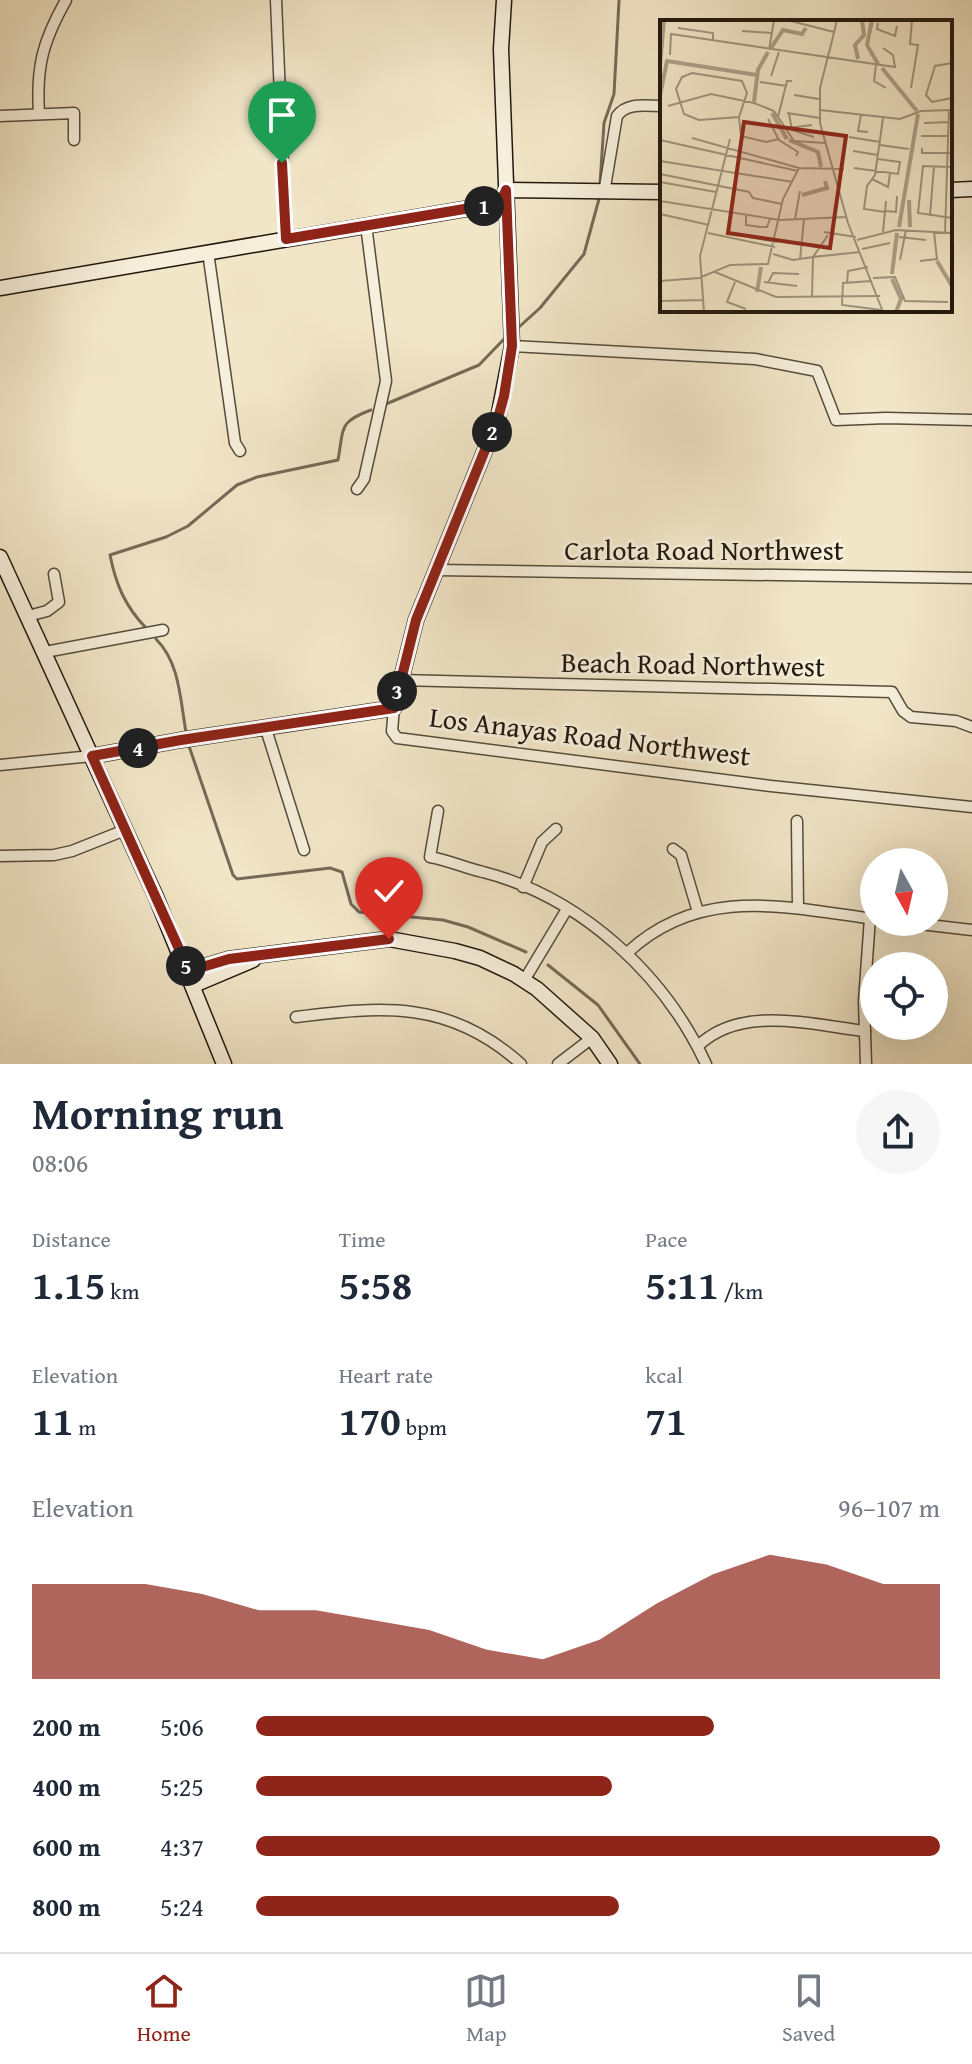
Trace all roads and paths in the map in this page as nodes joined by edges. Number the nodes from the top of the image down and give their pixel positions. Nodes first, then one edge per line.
1 (66, 0) edge
2 (276, 0) edge
3 (504, 0) edge
4 (660, 106) edge
5 (39, 113) junction
6 (0, 116) edge
7 (74, 140) dead end
8 (972, 189) edge
9 (506, 190) junction
10 (952, 190) edge
11 (660, 192) edge
12 (604, 193) junction
13 (366, 225) junction
14 (286, 239) junction
15 (208, 252) junction
16 (0, 288) edge
17 (512, 346) junction
18 (972, 420) edge
19 (240, 451) dead end
20 (357, 489) dead end
21 (0, 557) edge
22 (436, 570) junction
23 (54, 574) dead end
24 (972, 578) edge
25 (28, 616) junction
26 (163, 630) dead end
27 (45, 652) junction
28 (399, 680) junction
29 (394, 708) junction
30 (265, 726) junction
31 (972, 727) edge
32 (92, 756) junction
33 (0, 765) edge
34 (972, 807) edge
35 (438, 811) dead end
36 (797, 821) dead end
37 (556, 829) dead end
38 (125, 830) junction
39 (673, 849) dead end
40 (304, 850) dead end
41 (0, 856) edge
42 (523, 887) junction
43 (798, 908) junction
44 (567, 909) junction
45 (698, 912) junction
46 (860, 916) edge
47 (948, 927) edge
48 (972, 930) edge
49 (627, 953) junction
50 (191, 978) junction
51 (525, 979) junction
52 (296, 1017) dead end
53 (860, 1030) edge
54 (592, 1038) junction
55 (865, 1040) edge
56 (698, 1046) junction
57 (224, 1064) edge
58 (521, 1064) edge
59 (558, 1064) edge
60 (610, 1064) edge
61 (706, 1064) edge
62 (866, 1064) edge

1 - 5 street
2 - 14 street
3 - 9 street
4 - 12 street
5 - 6 street
5 - 7 street
8 - 10 street
9 - 12 street
9 - 13 street
9 - 17 street
11 - 12 street
13 - 14 street
13 - 20 street
14 - 15 street
15 - 16 street
15 - 19 street
17 - 18 street
17 - 22 street
21 - 25 street
22 - 24 street, Carlota Road Northwest
22 - 28 street
23 - 25 street
25 - 27 street
26 - 27 street
27 - 32 street
28 - 29 street
28 - 31 street, Beach Road Northwest
29 - 30 street, Los Anayas Road Northwest
29 - 34 street, Los Anayas Road Northwest
30 - 32 street, Los Anayas Road Northwest
30 - 40 street
32 - 33 street
32 - 38 street
35 - 42 street
36 - 43 street
37 - 42 street
38 - 41 street
38 - 50 street
39 - 45 street
42 - 44 street
43 - 45 street
43 - 46 street
44 - 49 street
44 - 51 street
45 - 49 street
47 - 48 street
49 - 56 street
50 - 51 street
50 - 57 street
51 - 54 street
52 - 58 street
53 - 56 street
54 - 59 street
54 - 60 street
55 - 62 street
56 - 61 street

